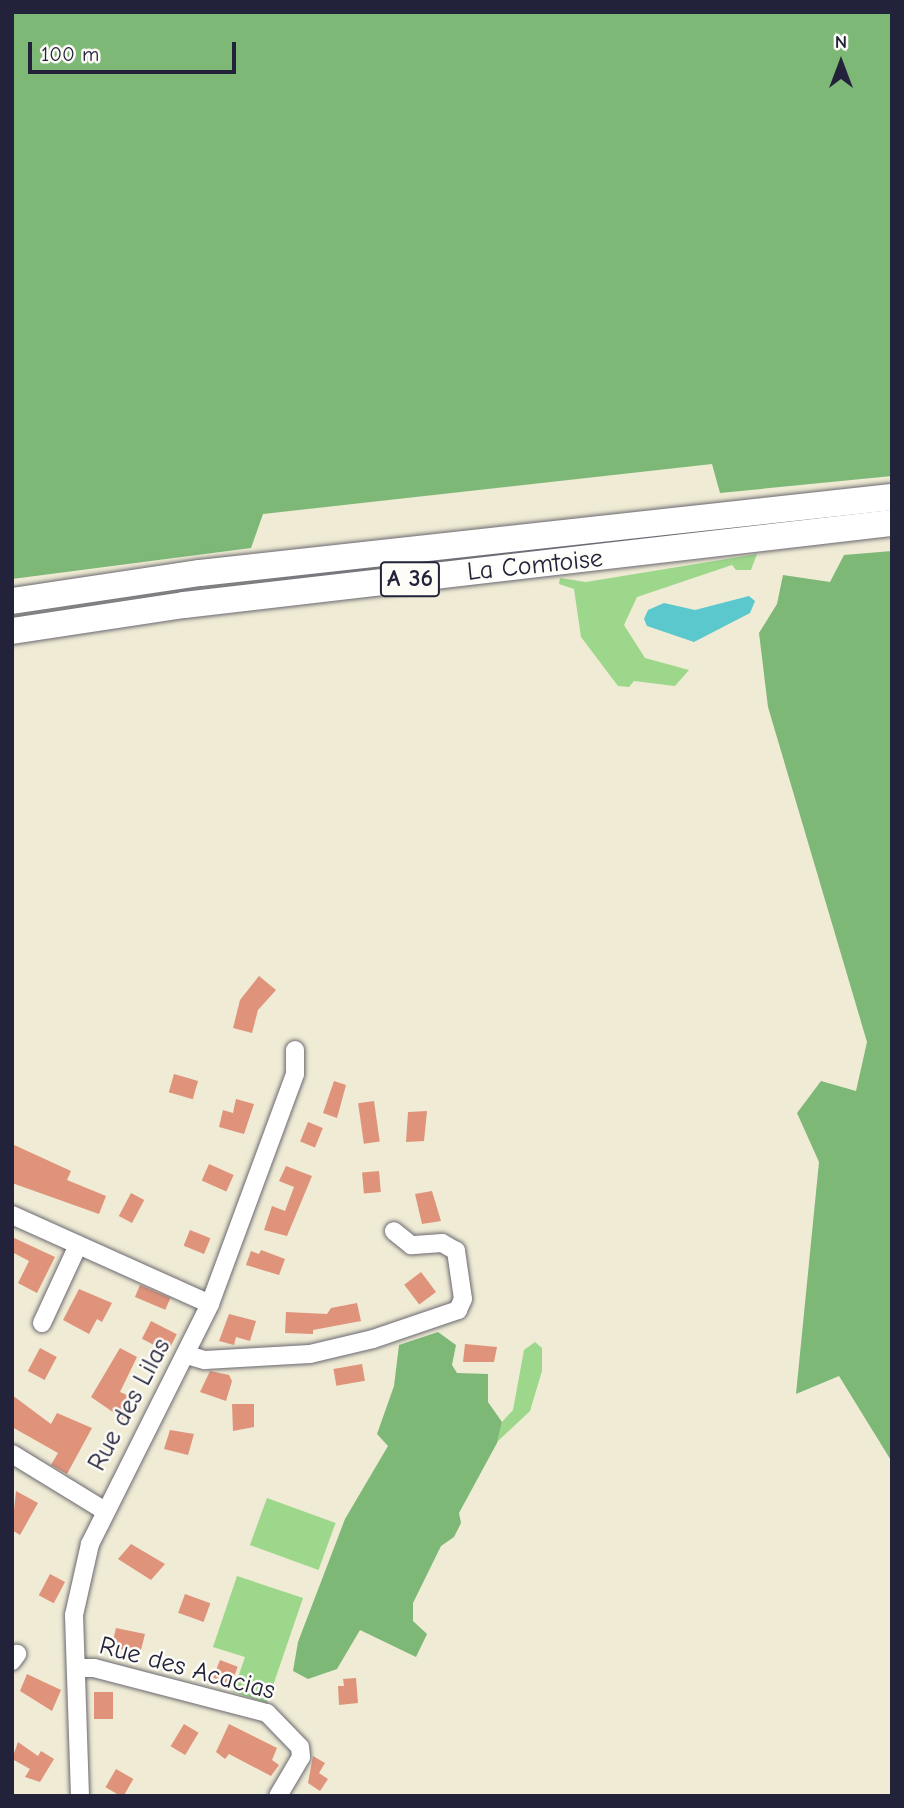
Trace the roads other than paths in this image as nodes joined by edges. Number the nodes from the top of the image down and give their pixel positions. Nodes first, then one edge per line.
1 (892, 497) edge
2 (892, 523) edge
3 (13, 601) edge
4 (12, 631) edge
5 (295, 1050) dead end
6 (12, 1215) edge
7 (394, 1231) dead end
8 (78, 1245) junction
9 (210, 1304) junction
10 (41, 1323) dead end
11 (187, 1355) junction
12 (18, 1458) edge
13 (105, 1511) junction
14 (76, 1668) junction
15 (80, 1796) edge
16 (278, 1796) edge

1 - 3 highway, La Comtoise / A 36
2 - 4 highway, La Comtoise / A 36
5 - 9 street, Rue des Lilas
6 - 8 street
7 - 11 street
8 - 9 street
8 - 10 street
9 - 11 street, Rue des Lilas
11 - 13 street, Rue des Lilas
12 - 13 street
13 - 14 street, Rue des Lilas
14 - 15 street, Rue des Lilas
14 - 16 street, Rue des Acacias

